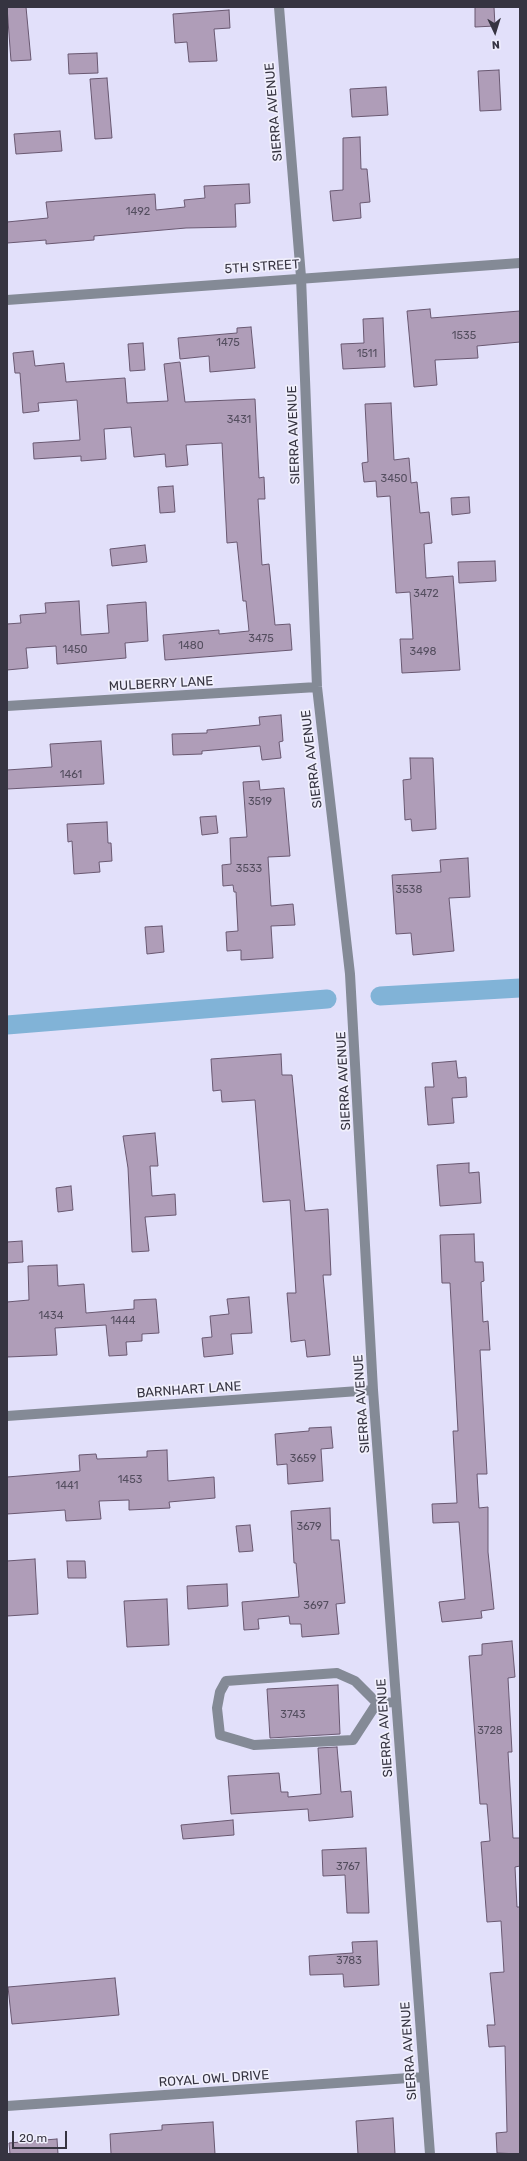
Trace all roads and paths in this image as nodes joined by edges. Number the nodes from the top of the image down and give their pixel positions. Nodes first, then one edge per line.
1 (279, 7) edge
2 (520, 263) edge
3 (301, 277) junction
4 (7, 300) edge
5 (317, 687) junction
6 (7, 706) edge
7 (373, 1390) junction
8 (7, 1416) edge
9 (396, 1702) junction
10 (376, 1703) junction
11 (423, 2077) junction
12 (7, 2106) edge
13 (430, 2154) edge

1 - 3 street, SIERRA AVENUE
2 - 3 street, 5TH STREET
3 - 4 street, 5TH STREET
3 - 5 street, SIERRA AVENUE
5 - 6 street, MULBERRY LANE
5 - 7 street, SIERRA AVENUE
7 - 8 street, BARNHART LANE
7 - 9 street, SIERRA AVENUE
9 - 10 street
9 - 11 street, SIERRA AVENUE
10 - 10 street
11 - 12 street, ROYAL OWL DRIVE
11 - 13 street, SIERRA AVENUE

